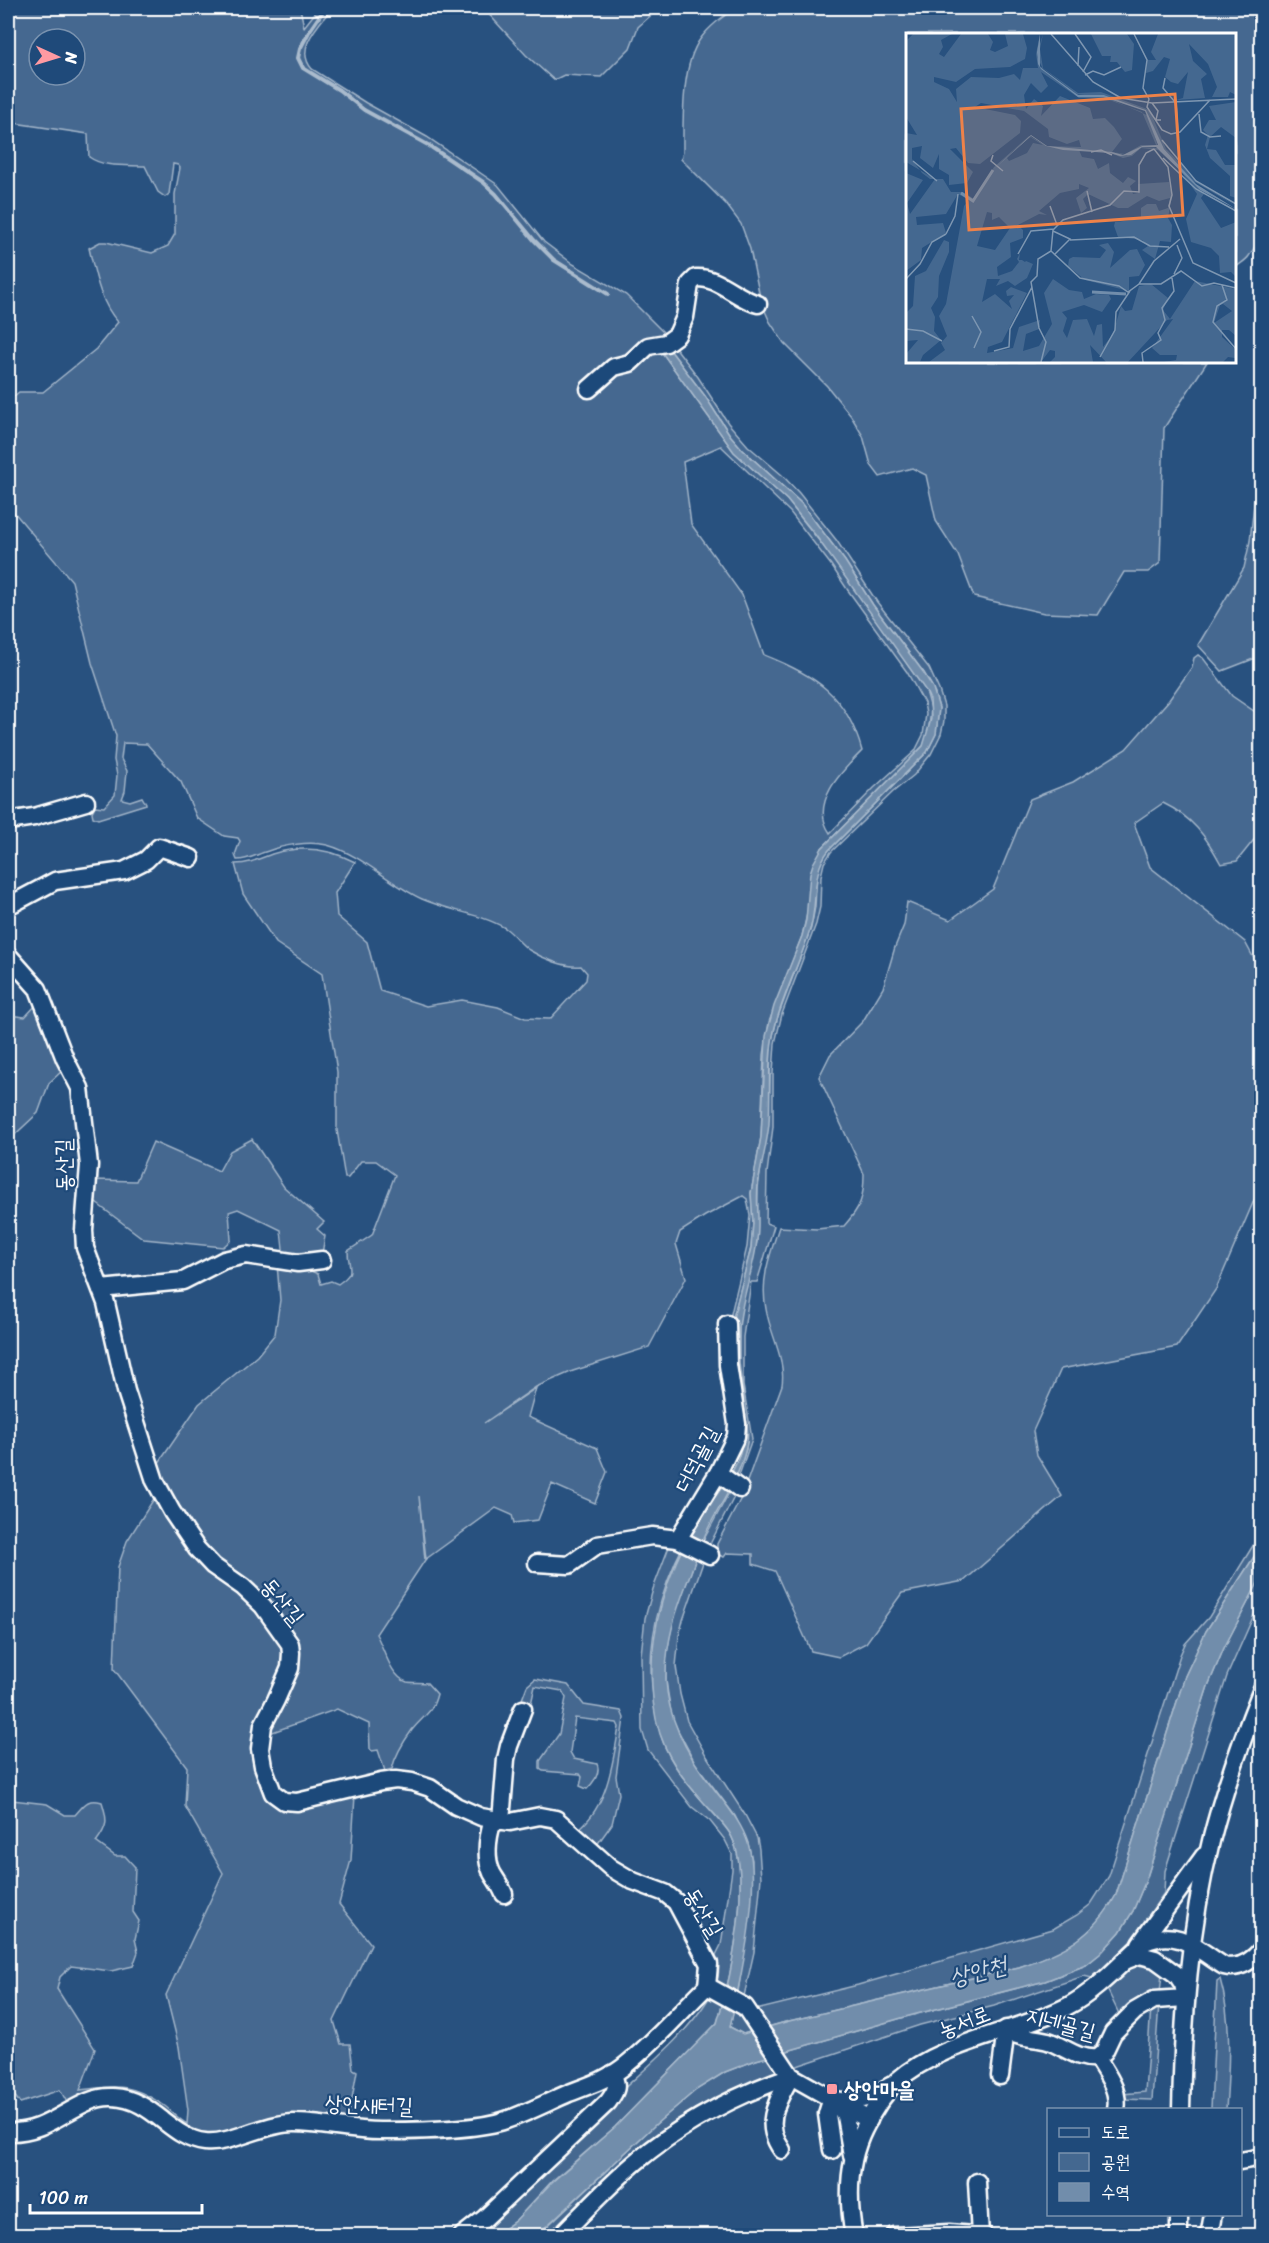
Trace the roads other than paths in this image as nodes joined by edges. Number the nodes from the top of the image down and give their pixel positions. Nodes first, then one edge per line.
1 (758, 304) dead end
2 (589, 389) dead end
3 (86, 802) dead end
4 (8, 821) edge
5 (192, 858) dead end
6 (8, 906) edge
7 (8, 955) edge
8 (322, 1260) dead end
9 (101, 1288) junction
10 (727, 1324) dead end
11 (720, 1474) junction
12 (738, 1487) dead end
13 (680, 1539) junction
14 (708, 1554) dead end
15 (537, 1563) dead end
16 (1262, 1689) edge
17 (523, 1709) dead end
18 (497, 1821) junction
19 (1211, 1842) junction
20 (504, 1894) dead end
21 (1192, 1944) junction
22 (1262, 1949) edge
23 (1129, 1957) junction
24 (710, 1988) junction
25 (1186, 1998) junction
26 (1006, 2030) junction
27 (1097, 2058) junction
28 (789, 2073) junction
29 (612, 2074) junction
30 (1000, 2076) dead end
31 (895, 2082) junction
32 (833, 2099) junction
33 (1116, 2108) edge
34 (1181, 2108) edge
35 (869, 2120) junction
36 (8, 2132) edge
37 (782, 2150) dead end
38 (832, 2150) dead end
39 (1262, 2157) edge
40 (1242, 2161) edge
41 (852, 2162) junction
42 (977, 2182) dead end
43 (1179, 2216) edge
44 (1213, 2216) edge
45 (1179, 2234) edge
46 (462, 2235) edge
47 (560, 2235) edge
48 (854, 2235) edge
49 (894, 2235) edge
50 (980, 2235) edge
51 (985, 2235) edge
52 (1199, 2235) edge
53 (1206, 2235) edge

1 - 2 street
3 - 4 street
5 - 6 street
7 - 9 street, 동산길
8 - 9 street
9 - 18 street, 동산길
10 - 11 street, 더덕골길
11 - 12 street
11 - 13 street, 더덕골길
13 - 14 street
13 - 15 street
16 - 19 street
17 - 18 street
18 - 20 street
18 - 24 street, 동산길
19 - 21 street
19 - 23 street
21 - 22 street
21 - 23 street, 농서로
21 - 25 street
23 - 25 street
23 - 26 street, 농서로
24 - 28 street
24 - 29 street, 상안새터길
25 - 27 street, 지네골길
25 - 34 street
26 - 27 street, 지네골길
26 - 30 street
26 - 31 street, 농서로
27 - 33 street
28 - 32 street
28 - 37 street
28 - 47 street
29 - 36 street, 상안새터길
29 - 46 street
31 - 32 street
31 - 35 street, 농서로
32 - 35 street
32 - 38 street
32 - 41 street
35 - 41 street, 농서로
39 - 40 street
41 - 48 street, 농서로
42 - 50 street
43 - 45 street
44 - 53 street
45 - 52 street
49 - 50 street
50 - 51 street

